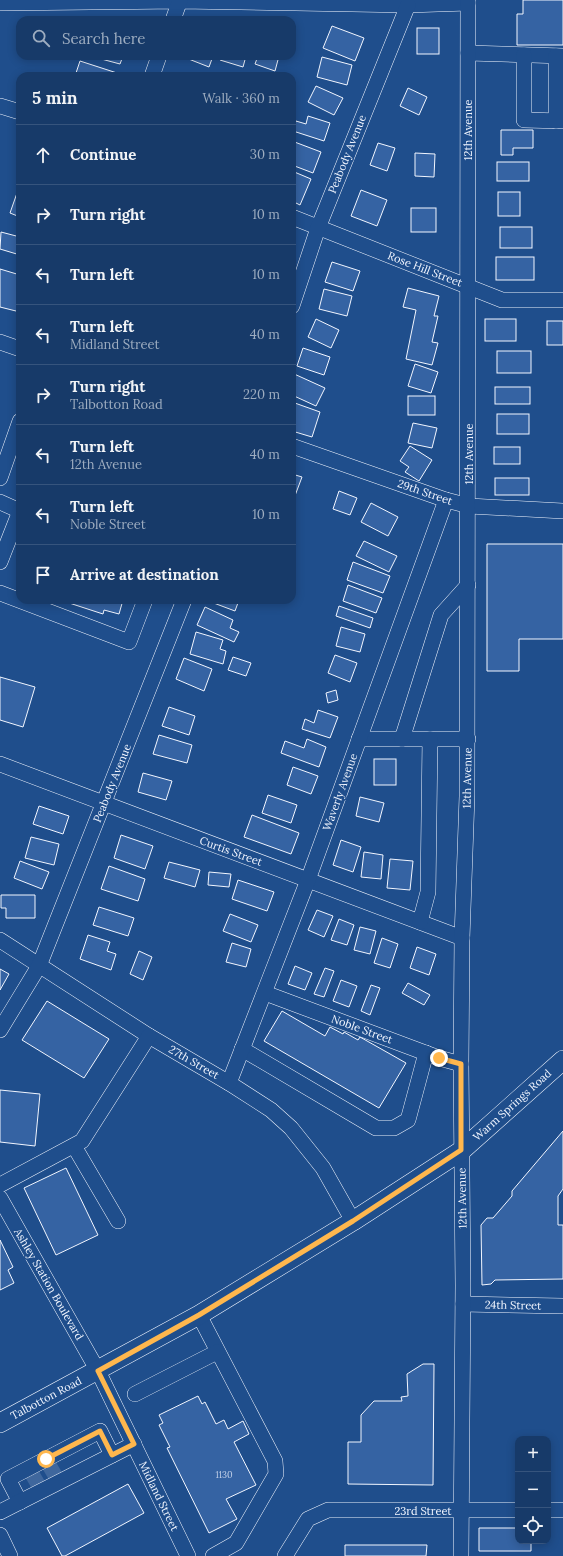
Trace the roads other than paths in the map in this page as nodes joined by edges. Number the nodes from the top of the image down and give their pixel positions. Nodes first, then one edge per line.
1 (180, 0) edge
2 (468, 2) edge
3 (0, 3) edge
4 (408, 5) junction
5 (174, 16) edge
6 (468, 53) junction
7 (524, 55) junction
8 (560, 56) edge
9 (158, 60) edge
10 (153, 72) edge
11 (0, 106) edge
12 (16, 111) edge
13 (559, 120) edge
14 (296, 219) edge
15 (318, 228) junction
16 (468, 286) junction
17 (296, 294) edge
18 (563, 300) edge
19 (0, 342) edge
20 (16, 348) edge
21 (16, 432) edge
22 (296, 447) edge
23 (0, 478) edge
24 (446, 500) junction
25 (0, 502) edge
26 (469, 506) junction
27 (16, 509) edge
28 (563, 511) edge
29 (16, 521) edge
30 (0, 562) edge
31 (468, 585) junction
32 (0, 593) edge
33 (16, 599) edge
34 (29, 604) edge
35 (143, 604) edge
36 (182, 604) edge
37 (359, 739) junction
38 (402, 739) junction
39 (430, 739) junction
40 (468, 739) junction
41 (0, 764) edge
42 (104, 804) junction
43 (308, 880) junction
44 (420, 922) junction
45 (462, 938) junction
46 (0, 940) edge
47 (39, 966) junction
48 (265, 993) junction
49 (0, 1030) edge
50 (149, 1036) junction
51 (242, 1049) junction
52 (426, 1053) junction
53 (563, 1060) edge
54 (461, 1064) junction
55 (229, 1083) junction
56 (74, 1146) junction
57 (461, 1150) junction
58 (0, 1185) edge
59 (0, 1198) edge
60 (118, 1221) dead end
61 (353, 1221) junction
62 (463, 1304) junction
63 (563, 1306) edge
64 (199, 1315) junction
65 (217, 1352) junction
66 (98, 1371) junction
67 (135, 1394) dead end
68 (0, 1423) edge
69 (134, 1444) junction
70 (112, 1455) junction
71 (52, 1471) junction
72 (35, 1480) junction
73 (20, 1502) junction
74 (515, 1510) edge
75 (551, 1510) edge
76 (563, 1510) edge
77 (461, 1511) junction
78 (0, 1512) edge
79 (0, 1536) edge
80 (10, 1556) edge
81 (188, 1556) edge
82 (213, 1556) edge
83 (285, 1556) edge
84 (461, 1556) edge

1 - 3 street
1 - 4 street
1 - 5 street
2 - 4 street
2 - 6 street, 12th Avenue
4 - 15 street, Peabody Avenue
6 - 7 street
6 - 16 street, 12th Avenue
7 - 8 street
7 - 13 street
8 - 13 street
9 - 10 street
11 - 12 street
14 - 15 street, Rose Hill Street
15 - 16 street, Rose Hill Street
15 - 17 street, Peabody Avenue
16 - 18 street, Rose Hill Street
16 - 26 street, 12th Avenue
19 - 20 street
21 - 23 street
22 - 24 street, 29th Street
24 - 26 street, 29th Street
24 - 37 street, Waverly Avenue
25 - 27 street
26 - 28 street, 29th Street
26 - 31 street, 12th Avenue
29 - 30 street
31 - 38 street
31 - 40 street, 12th Avenue
32 - 33 street
34 - 35 street
36 - 42 street, Peabody Avenue
37 - 38 street
37 - 43 street, Waverly Avenue
38 - 39 street
39 - 40 street
39 - 44 street
40 - 45 street, 12th Avenue
41 - 42 street, Curtis Street
42 - 43 street, Curtis Street
42 - 47 street, Peabody Avenue
43 - 44 street, Curtis Street
43 - 48 street, Waverly Avenue
44 - 45 street, Curtis Street
45 - 54 street, 12th Avenue
46 - 47 street, 27th Street
47 - 49 street, Peabody Avenue
47 - 50 street, 27th Street
48 - 51 street, Waverly Avenue
48 - 52 street, Noble Street
50 - 55 street, 27th Street
50 - 56 street
51 - 52 street
51 - 55 street, Waverly Avenue
52 - 54 street, Noble Street
53 - 57 main road, Warm Springs Road
54 - 57 street, 12th Avenue
55 - 61 street, 27th Street
56 - 58 street
56 - 60 street
57 - 61 main road, Talbotton Road
57 - 62 street, 12th Avenue
59 - 66 street, Ashley Station Boulevard
61 - 64 main road, Talbotton Road
62 - 63 street, 24th Street
62 - 77 street, 12th Avenue
64 - 65 street
64 - 66 main road, Talbotton Road
65 - 67 street
65 - 82 street
66 - 68 main road, Talbotton Road
66 - 69 street, Midland Street
69 - 70 street
69 - 81 street, Midland Street
70 - 71 street
70 - 71 street
71 - 72 street
71 - 72 street
72 - 73 street
72 - 73 street
73 - 78 street
74 - 77 street, 23rd Street
75 - 76 street
77 - 83 street, 23rd Street
77 - 84 street, 12th Avenue
79 - 80 street

